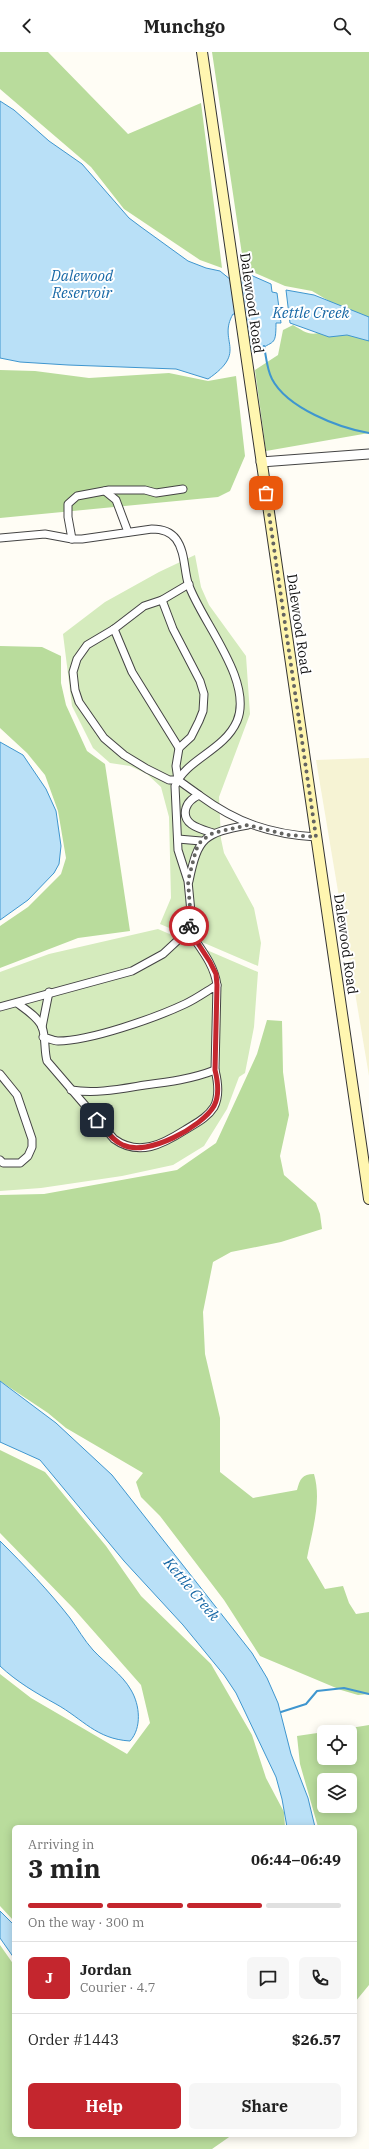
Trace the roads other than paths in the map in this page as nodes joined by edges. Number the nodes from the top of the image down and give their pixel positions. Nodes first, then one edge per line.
1 (202, 52) edge
2 (369, 454) edge
3 (261, 462) junction
4 (183, 489) dead end
5 (105, 491) junction
6 (128, 532) junction
7 (0, 538) edge
8 (72, 539) junction
9 (188, 584) junction
10 (162, 600) junction
11 (114, 629) junction
12 (179, 748) junction
13 (178, 780) junction
14 (199, 795) junction
15 (248, 825) junction
16 (213, 833) junction
17 (316, 837) junction
18 (178, 839) junction
19 (201, 841) junction
20 (188, 881) junction
21 (188, 928) junction
22 (217, 985) junction
23 (49, 992) junction
24 (17, 1003) junction
25 (0, 1007) edge
26 (42, 1027) junction
27 (43, 1037) junction
28 (215, 1070) junction
29 (0, 1074) edge
30 (71, 1090) junction
31 (0, 1160) edge
32 (369, 1199) edge

1 - 3 main road, Dalewood Road
2 - 3 street
3 - 17 main road, Dalewood Road
4 - 5 street
5 - 6 street
5 - 8 street
6 - 8 street
6 - 9 street
7 - 8 street
9 - 10 street
9 - 13 street
10 - 11 street
10 - 12 street
11 - 12 street
11 - 13 street
12 - 13 street
13 - 14 street
13 - 18 street
14 - 15 street
14 - 16 street
15 - 16 street
15 - 17 street
16 - 19 street
17 - 32 main road, Dalewood Road
18 - 19 street
18 - 20 street
19 - 20 street
20 - 21 street
21 - 22 street
21 - 23 street
22 - 27 street
22 - 28 street
23 - 24 street
23 - 26 street
24 - 25 street
24 - 26 street
26 - 27 street
27 - 30 street
28 - 30 street
28 - 30 street
29 - 31 street

